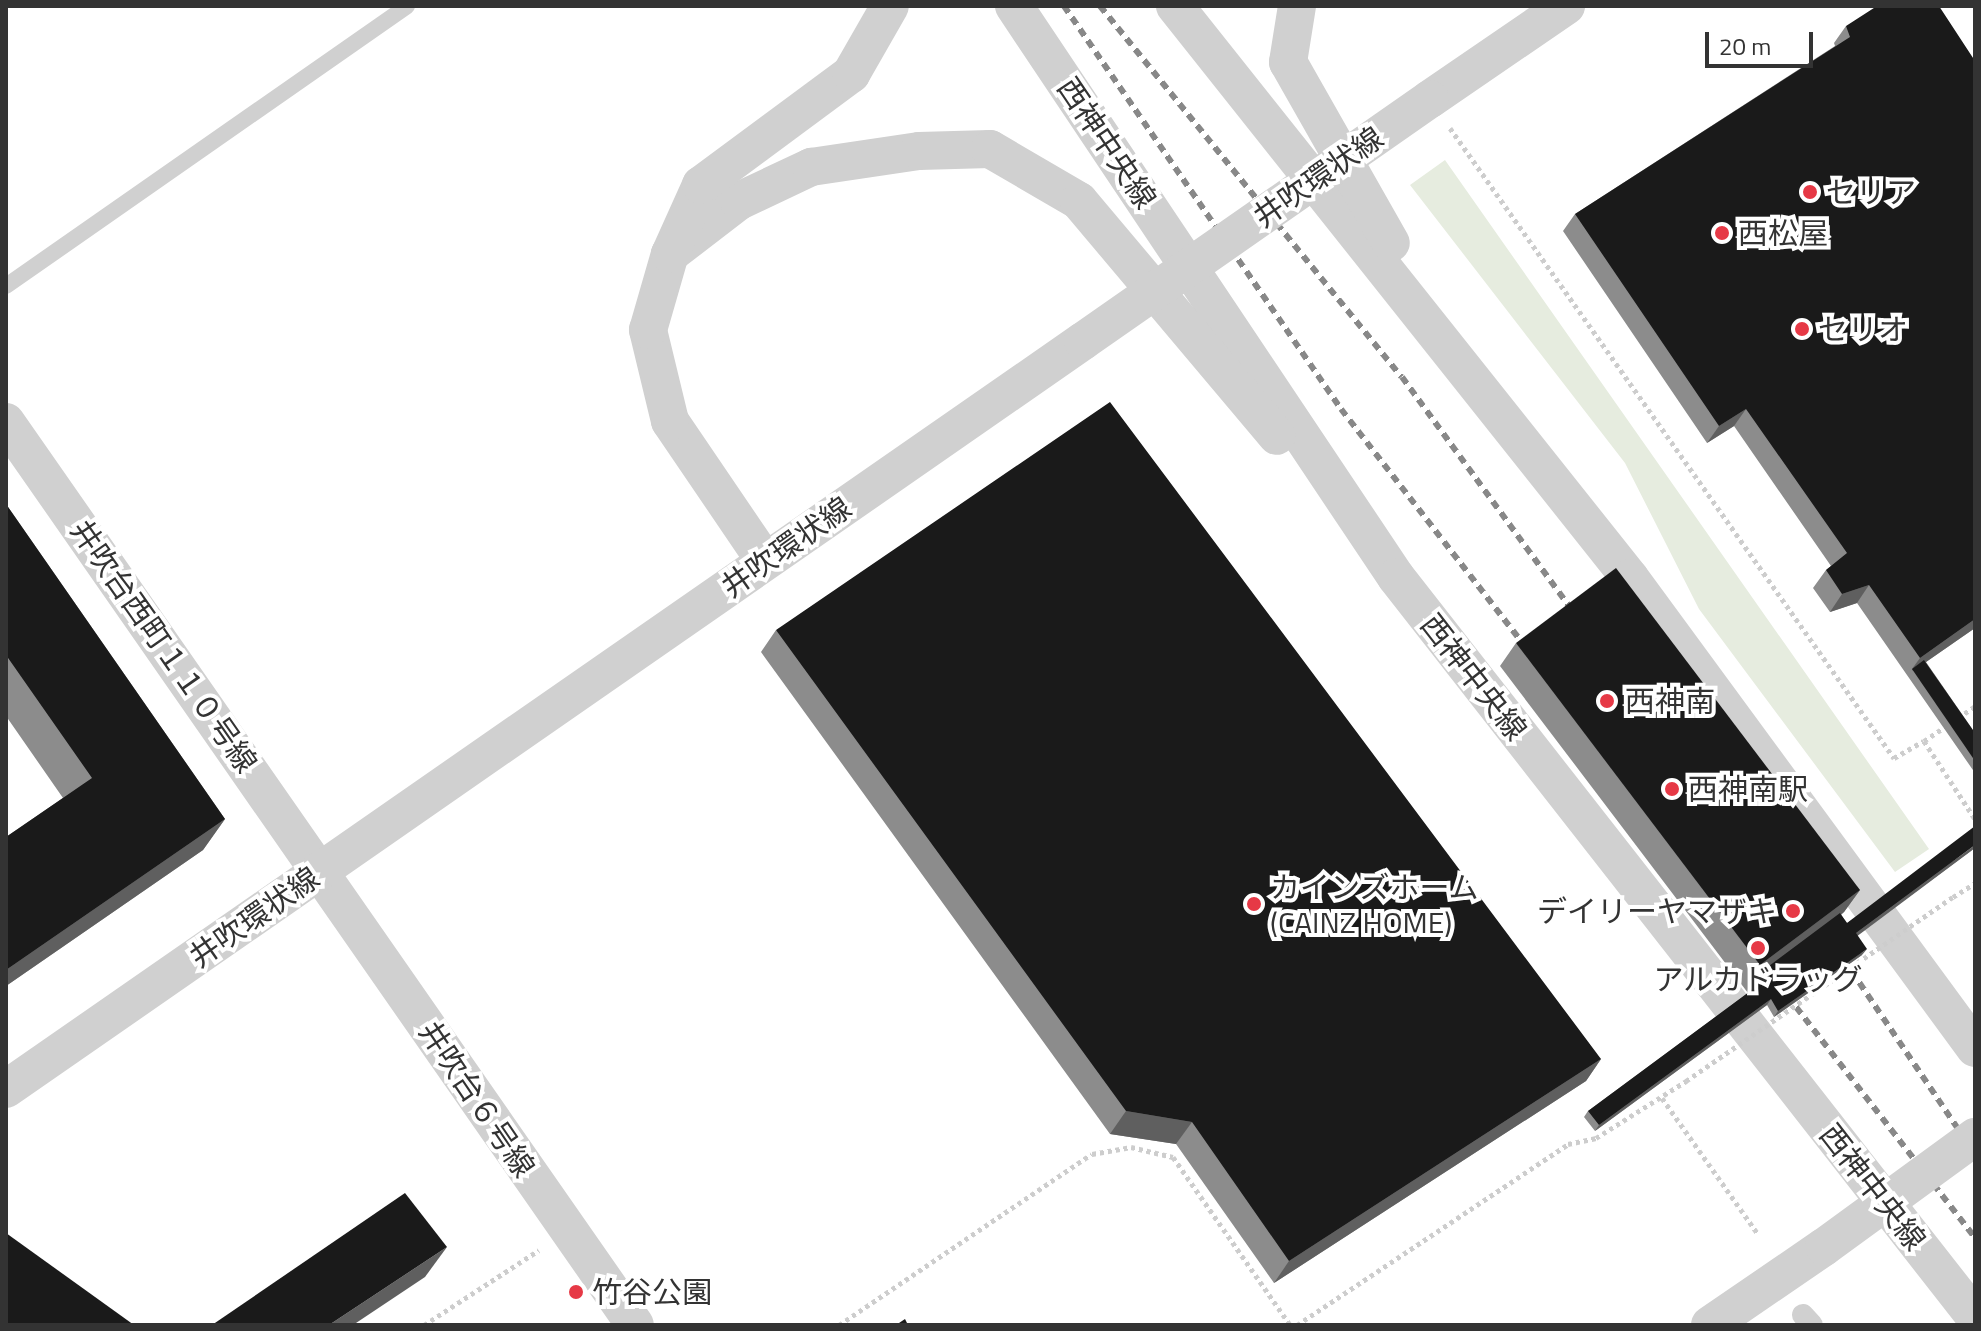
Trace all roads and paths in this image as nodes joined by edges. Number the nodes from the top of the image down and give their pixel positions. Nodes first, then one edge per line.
1 (407, 6) edge
2 (890, 6) edge
3 (1014, 6) edge
4 (1175, 6) edge
5 (1297, 6) edge
6 (1566, 6) edge
7 (1430, 99) junction
8 (670, 254) junction
9 (6, 286) edge
10 (6, 422) edge
11 (765, 561) junction
12 (1396, 577) junction
13 (1630, 578) junction
14 (1975, 706) edge
15 (1924, 741) junction
16 (1975, 819) edge
17 (322, 870) junction
18 (1975, 883) edge
19 (1975, 1048) edge
20 (6, 1089) edge
21 (1662, 1098) junction
22 (1975, 1137) edge
23 (567, 1232) junction
24 (1758, 1234) dead end
25 (1975, 1317) edge
26 (424, 1325) edge
27 (635, 1325) edge
28 (839, 1325) edge
29 (1290, 1325) edge
30 (1297, 1325) edge
31 (1710, 1325) edge

1 - 9 lane
2 - 8 street
3 - 12 street, 西神中央線
4 - 13 street
5 - 13 street
6 - 7 street, 井吹環状線
7 - 11 street, 井吹環状線, bridge
7 - 15 path
8 - 11 street
8 - 12 street
10 - 17 street, 井吹台西町１１０号線
11 - 17 street, 井吹環状線
12 - 25 street, 西神中央線
13 - 19 street
14 - 15 path
15 - 16 path
17 - 20 street, 井吹環状線
17 - 23 street, 井吹台６号線
18 - 21 path, bridge
21 - 24 path
21 - 30 path
22 - 31 street, bridge
23 - 26 path
23 - 27 street, 井吹台６号線
28 - 29 path

